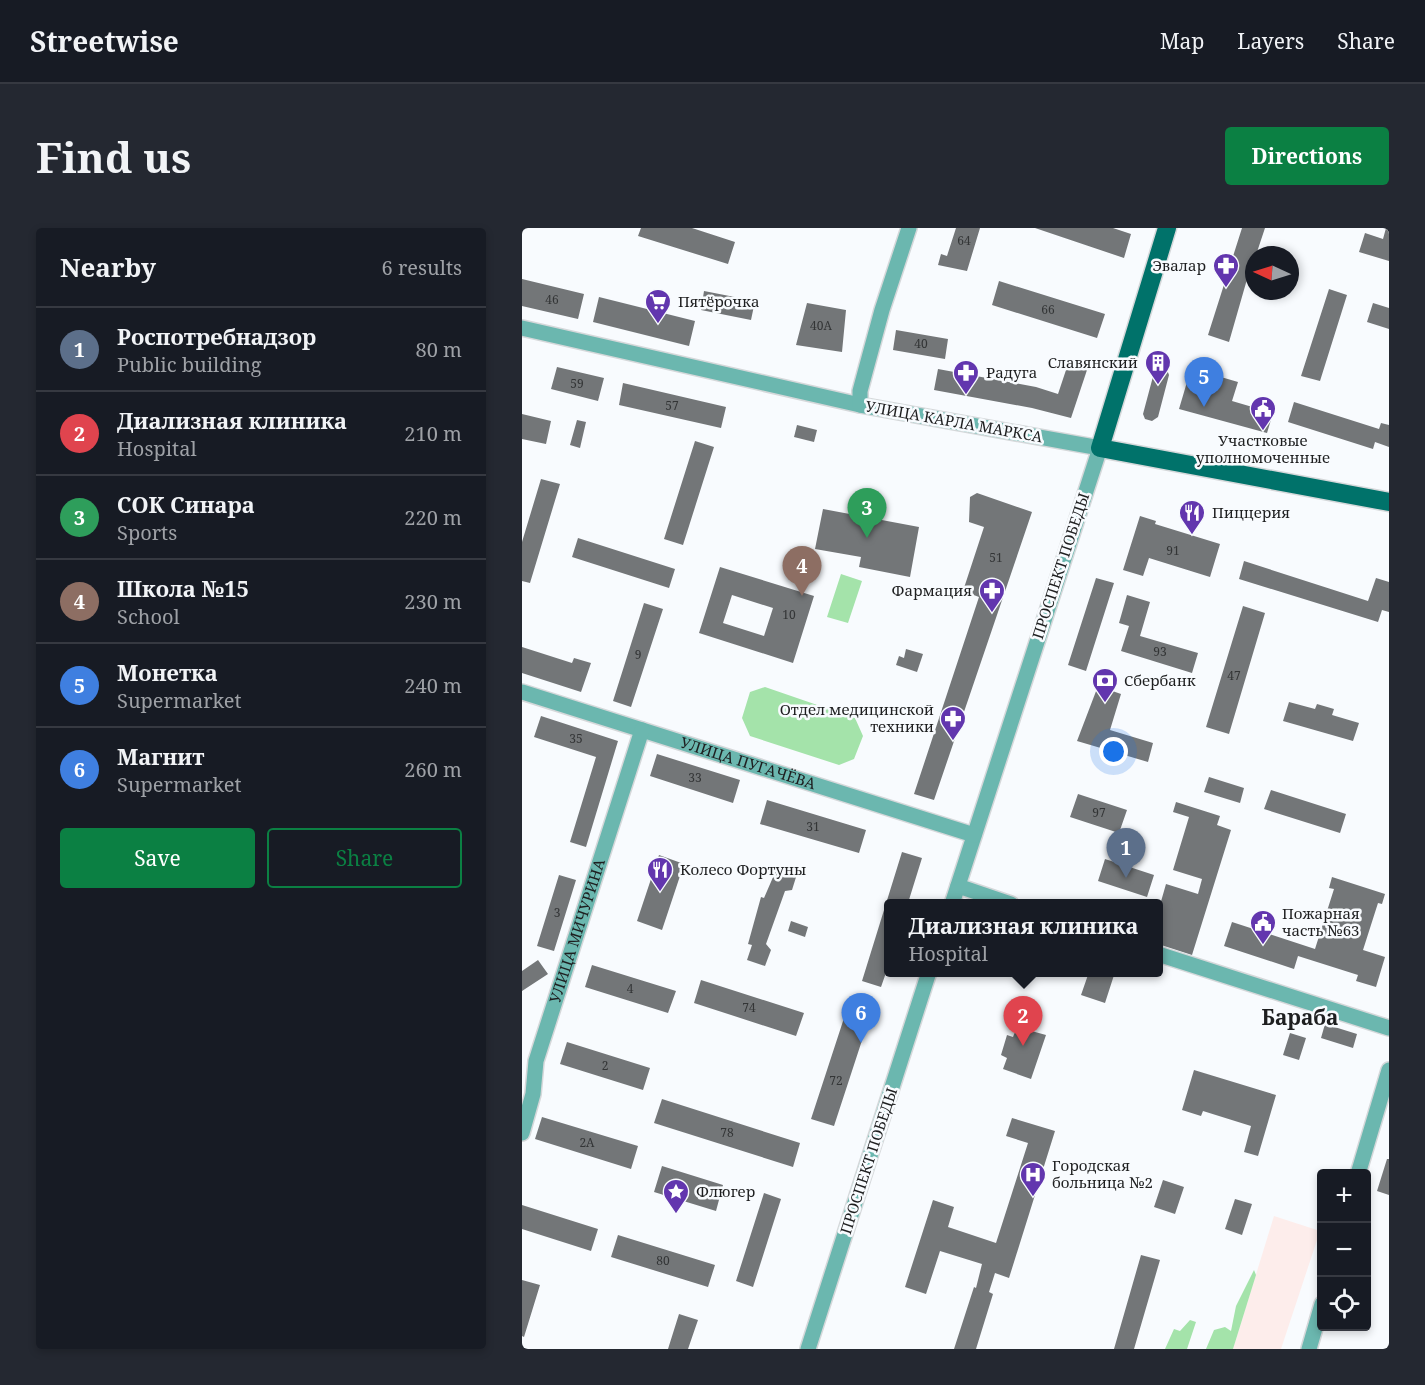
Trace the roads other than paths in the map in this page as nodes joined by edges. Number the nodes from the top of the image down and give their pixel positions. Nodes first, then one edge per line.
1 (909, 228) edge
2 (1167, 228) edge
3 (522, 328) edge
4 (860, 405) junction
5 (1100, 448) junction
6 (1389, 502) edge
7 (522, 692) edge
8 (642, 730) junction
9 (974, 835) junction
10 (958, 886) junction
11 (953, 899) edge
12 (999, 899) edge
13 (1163, 956) edge
14 (927, 977) edge
15 (1389, 1029) edge
16 (1389, 1070) edge
17 (528, 1090) edge
18 (522, 1133) edge
19 (1359, 1169) edge
20 (1317, 1322) edge
21 (808, 1349) edge
22 (1309, 1349) edge

1 - 4 street
2 - 5 main road, ПРОСПЕКТ ПОБЕДЫ
3 - 4 street, УЛИЦА КАРЛА МАРКСА
4 - 5 street, УЛИЦА КАРЛА МАРКСА
5 - 6 main road, УЛИЦА КАРЛА МАРКСА
5 - 9 street, ПРОСПЕКТ ПОБЕДЫ
7 - 8 street, УЛИЦА ПУГАЧЁВА
8 - 9 street, УЛИЦА ПУГАЧЁВА
8 - 17 street, УЛИЦА МИЧУРИНА
9 - 10 street, ПРОСПЕКТ ПОБЕДЫ
10 - 11 street, ПРОСПЕКТ ПОБЕДЫ
10 - 12 street
13 - 15 street
14 - 21 street, ПРОСПЕКТ ПОБЕДЫ
16 - 19 street
17 - 18 street, УЛИЦА МИЧУРИНА
20 - 22 street

